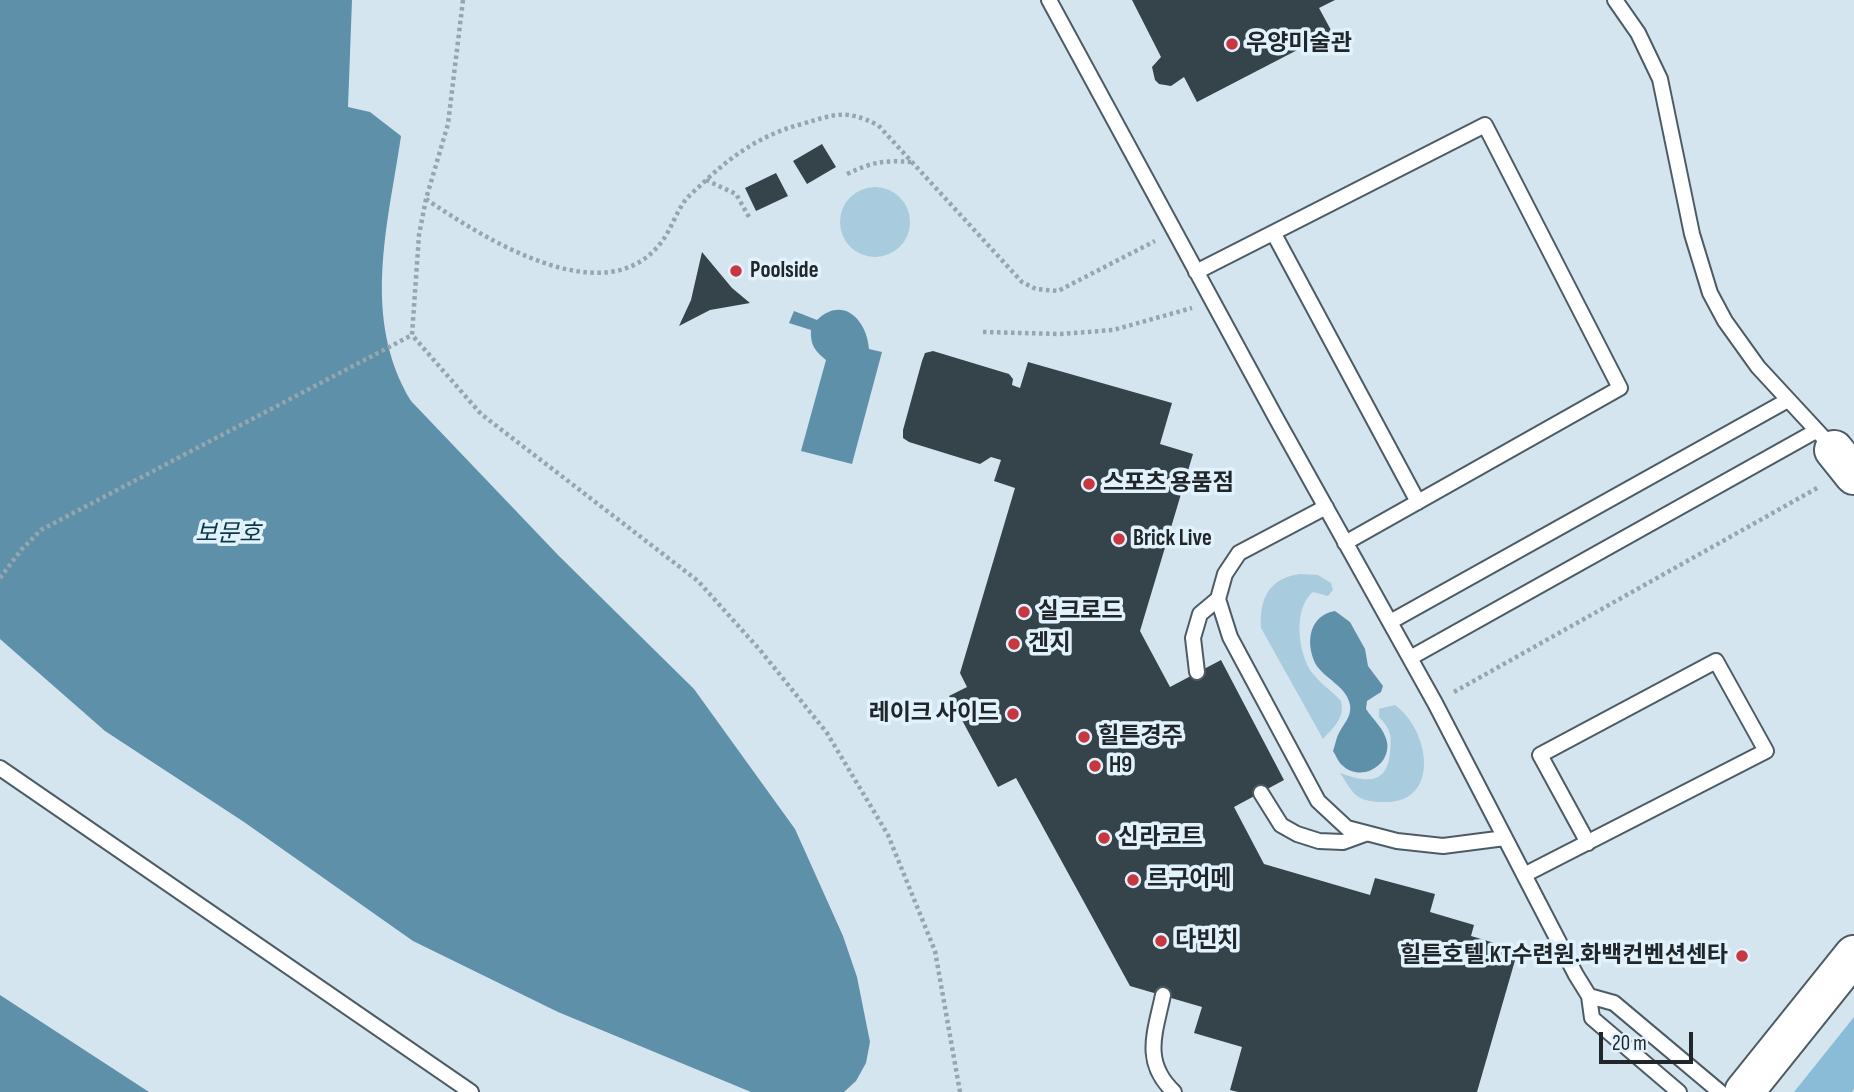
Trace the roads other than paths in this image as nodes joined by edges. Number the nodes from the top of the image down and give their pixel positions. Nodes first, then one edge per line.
1 (1049, 0) edge
2 (1615, 0) edge
3 (1274, 234) junction
4 (1196, 272) junction
5 (1788, 400) junction
6 (1844, 457) edge
7 (1418, 502) junction
8 (1325, 507) junction
9 (1345, 543) junction
10 (1218, 598) junction
11 (1390, 622) junction
12 (1410, 659) junction
13 (1198, 672) dead end
14 (0, 768) edge
15 (1261, 793) dead end
16 (1364, 834) junction
17 (1505, 838) junction
18 (1588, 843) junction
19 (1524, 875) junction
20 (1854, 955) edge
21 (1163, 995) dead end
22 (1589, 996) junction
23 (471, 1092) edge
24 (1174, 1092) edge
25 (1679, 1092) edge
26 (1720, 1092) edge
27 (1744, 1092) edge

1 - 4 lane
2 - 5 lane
3 - 4 lane
3 - 7 lane
3 - 7 lane
4 - 8 lane
5 - 6 lane
5 - 11 lane
6 - 12 lane
7 - 9 lane
8 - 9 lane
8 - 10 lane
9 - 11 lane
10 - 13 lane
10 - 16 lane
11 - 12 lane
12 - 17 lane
14 - 23 lane
15 - 16 lane
16 - 17 lane
17 - 19 lane
18 - 18 lane
18 - 19 lane
19 - 22 lane
20 - 27 street
21 - 24 lane
22 - 25 lane
22 - 26 lane

